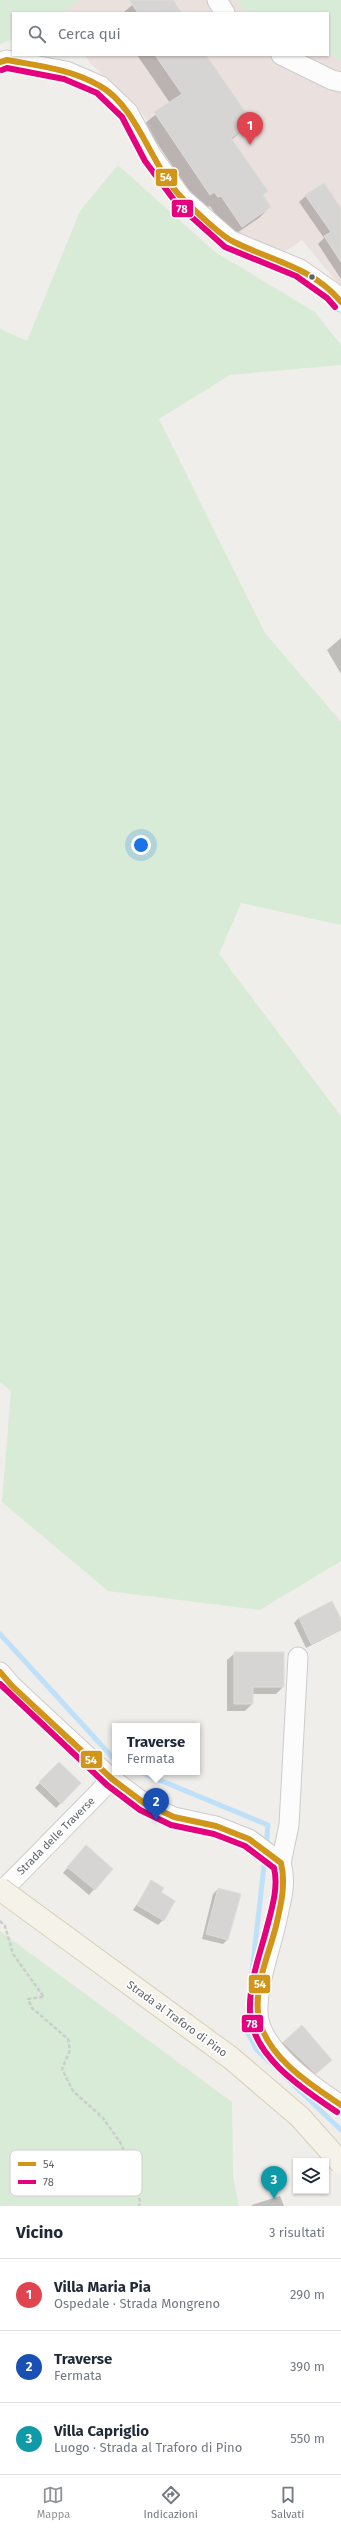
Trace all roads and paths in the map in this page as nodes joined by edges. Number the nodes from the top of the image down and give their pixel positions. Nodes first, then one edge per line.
1 (217, 0) edge
2 (224, 12) edge
3 (283, 56) edge
4 (0, 62) edge
5 (341, 82) edge
6 (341, 302) edge
7 (298, 1657) dead end
8 (0, 1672) edge
9 (112, 1779) junction
10 (278, 1861) junction
11 (0, 1889) edge
12 (0, 1893) edge
13 (0, 1921) edge
14 (341, 2103) edge
15 (124, 2150) edge
16 (341, 2163) edge
17 (139, 2196) edge
18 (139, 2206) edge

1 - 2 street
3 - 5 street
4 - 6 street
7 - 10 street
8 - 9 street
9 - 10 street
9 - 12 street, Strada delle Traverse
10 - 14 street
11 - 16 main road, Strada al Traforo di Pino, bridge
13 - 15 path
17 - 18 path

